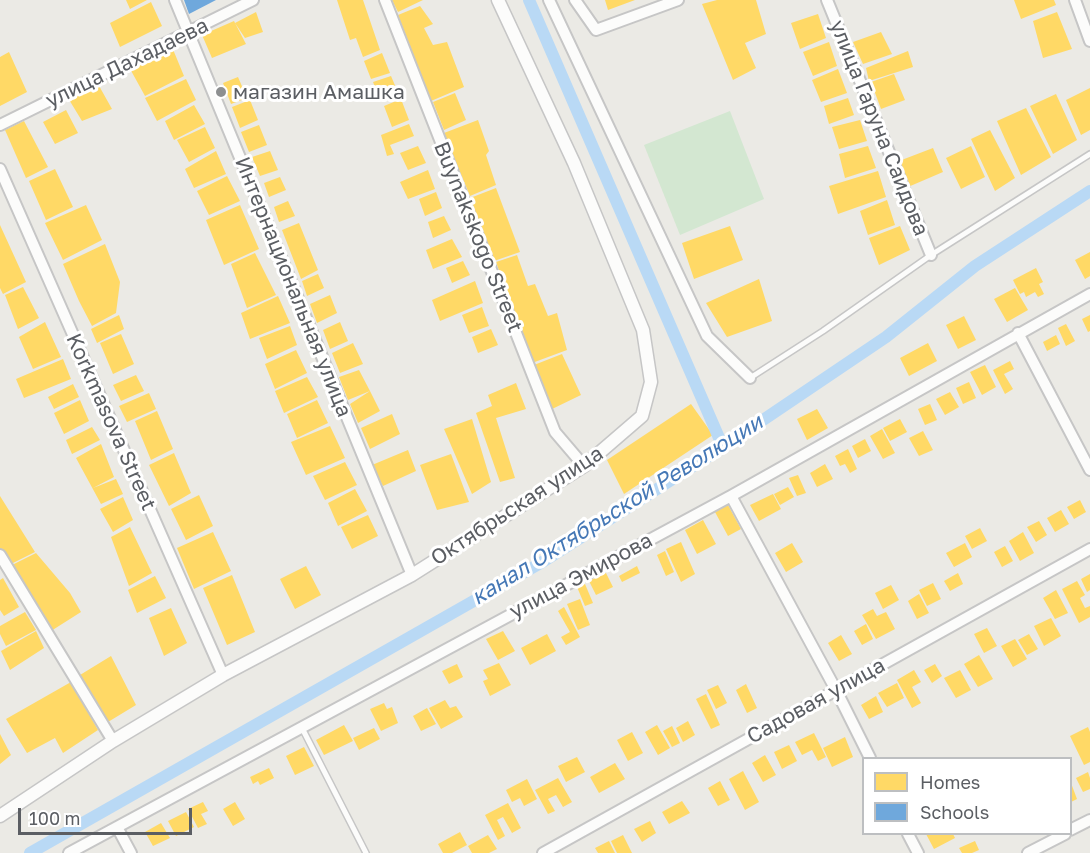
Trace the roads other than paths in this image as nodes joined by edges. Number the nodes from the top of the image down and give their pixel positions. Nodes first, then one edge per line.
1 (174, 0) edge
2 (254, 0) edge
3 (385, 0) edge
4 (498, 0) edge
5 (549, 0) edge
6 (575, 0) edge
7 (678, 0) edge
8 (827, 0) edge
9 (1075, 0) edge
10 (188, 32) junction
11 (1090, 41) edge
12 (0, 125) edge
13 (1090, 154) edge
14 (0, 169) edge
15 (931, 255) junction
16 (1090, 294) edge
17 (1018, 333) junction
18 (750, 378) joint
19 (584, 466) junction
20 (1090, 470) edge
21 (731, 495) junction
22 (1090, 549) edge
23 (0, 555) edge
24 (412, 575) junction
25 (223, 675) junction
26 (836, 690) junction
27 (301, 726) junction
28 (113, 741) junction
29 (869, 757) edge
30 (0, 816) edge
31 (1090, 820) edge
32 (117, 827) junction
33 (1072, 829) edge
34 (909, 835) edge
35 (1063, 835) edge
36 (69, 853) edge
37 (131, 853) edge
38 (366, 853) edge
39 (543, 853) edge
40 (918, 853) edge
41 (1028, 853) edge

1 - 10 street, Интернациональная улица
2 - 10 street, улица Дахадаева
3 - 19 street, Buynakskogo Street
4 - 19 street, Октябрьская улица
5 - 18 street
6 - 7 street
8 - 15 street, улица Гаруна Саидова
9 - 11 street
10 - 12 street, улица Дахадаева
10 - 24 street, Интернациональная улица
13 - 15 lane
14 - 25 street, Korkmasova Street
15 - 18 lane
16 - 17 street, улица Эмирова
17 - 20 street
17 - 21 street, улица Эмирова
19 - 24 street, Октябрьская улица
21 - 26 street
21 - 27 street, улица Эмирова
22 - 26 street, Садовая улица
23 - 28 street
24 - 25 street, Октябрьская улица
25 - 28 street, Октябрьская улица
26 - 29 street
26 - 39 street, Садовая улица
27 - 32 street, улица Эмирова
27 - 38 lane
28 - 30 street, Октябрьская улица
31 - 33 street
32 - 36 street, улица Эмирова
32 - 37 street
34 - 40 street
35 - 41 street

